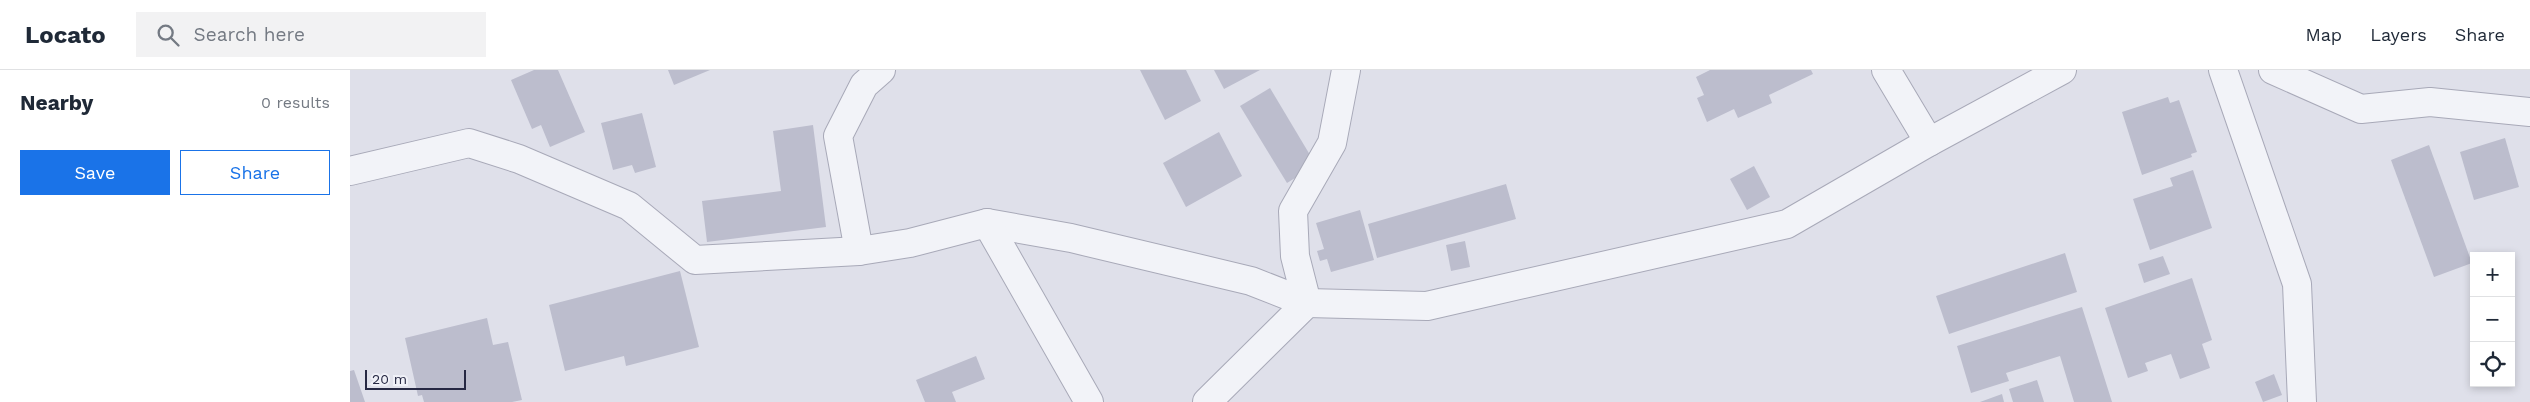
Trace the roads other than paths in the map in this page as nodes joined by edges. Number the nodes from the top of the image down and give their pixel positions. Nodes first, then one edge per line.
1 (881, 70) edge
2 (1346, 70) edge
3 (1886, 70) edge
4 (2062, 70) edge
5 (2223, 70) edge
6 (2273, 70) edge
7 (2530, 112) edge
8 (1929, 142) junction
9 (350, 170) edge
10 (987, 223) junction
11 (858, 251) junction
12 (1306, 303) junction
13 (1089, 402) edge
14 (1207, 402) edge
15 (2302, 402) edge

1 - 11 street
2 - 12 street
3 - 8 street
4 - 8 street
5 - 15 street
6 - 7 street
8 - 12 street
9 - 11 street
10 - 11 street
10 - 12 street
10 - 13 street
12 - 14 street

